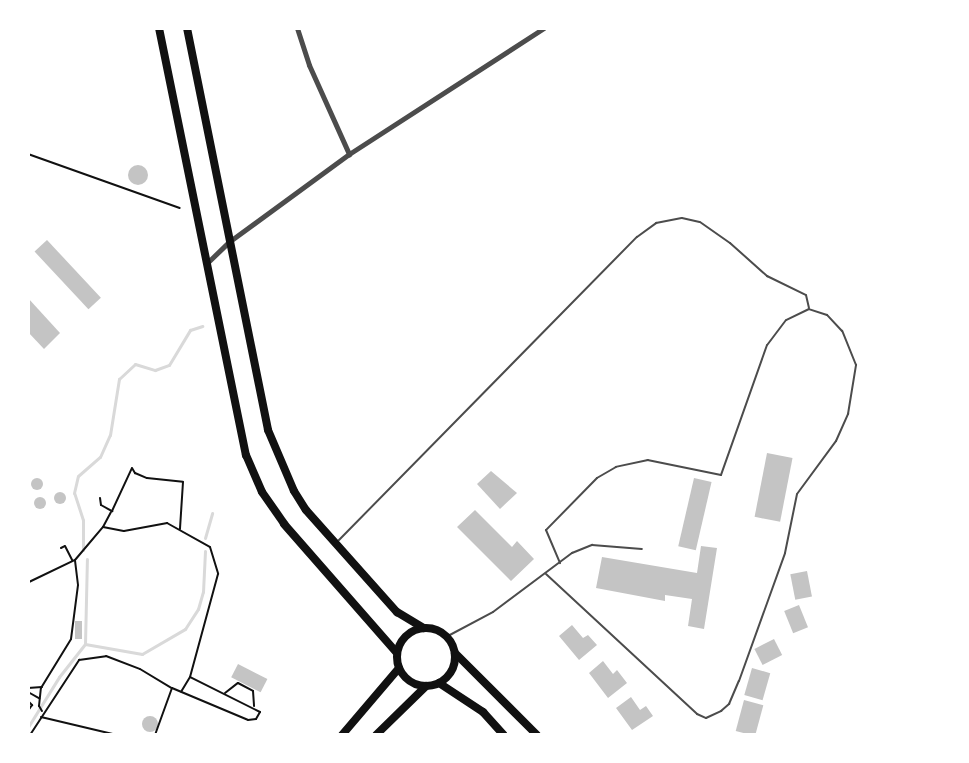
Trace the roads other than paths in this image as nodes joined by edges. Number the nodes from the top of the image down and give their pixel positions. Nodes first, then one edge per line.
1 (159, 28) edge
2 (187, 28) edge
3 (297, 28) edge
4 (544, 28) edge
5 (349, 154) junction
6 (230, 241) junction
7 (208, 262) junction
8 (809, 309) junction
9 (335, 544) junction
10 (642, 549) dead end
11 (560, 563) junction
12 (546, 574) junction
13 (424, 628) junction
14 (446, 637) junction
15 (454, 652) junction
16 (397, 653) junction
17 (399, 668) junction
18 (439, 683) junction
19 (426, 686) junction
20 (502, 734) edge
21 (342, 735) edge
22 (376, 735) edge
23 (537, 735) edge

1 - 7 main road
2 - 6 main road
3 - 5 street
4 - 5 street
5 - 6 street
6 - 7 street
6 - 9 main road
7 - 16 main road
8 - 9 lane
8 - 11 lane
8 - 12 lane
9 - 13 main road
10 - 11 lane
11 - 12 lane
12 - 14 lane
13 - 14 main road
13 - 16 main road
14 - 15 main road
15 - 18 main road
15 - 23 main road
16 - 17 main road
17 - 19 main road
17 - 21 main road
18 - 19 main road
18 - 20 main road
19 - 22 main road

